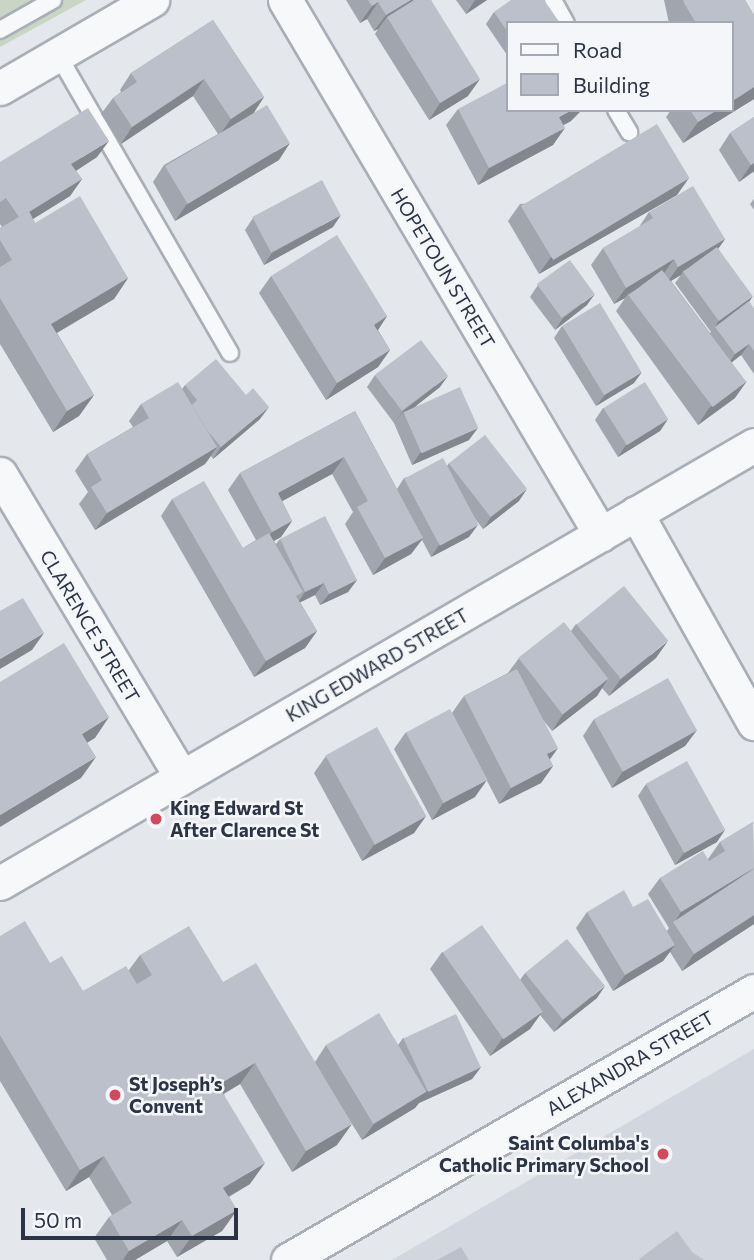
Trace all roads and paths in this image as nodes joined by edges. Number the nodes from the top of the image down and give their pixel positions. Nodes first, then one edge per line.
1 (53, 0) edge
2 (152, 0) edge
3 (285, 0) edge
4 (552, 0) edge
5 (565, 21) edge
6 (0, 30) edge
7 (58, 55) junction
8 (0, 88) edge
9 (617, 112) edge
10 (629, 132) dead end
11 (230, 353) dead end
12 (754, 445) edge
13 (0, 474) edge
14 (636, 513) junction
15 (601, 535) junction
16 (754, 723) edge
17 (181, 777) junction
18 (0, 883) edge
19 (754, 991) edge
20 (288, 1260) edge

1 - 6 lane
2 - 7 street
3 - 15 street, HOPETOUN STREET
4 - 5 lane
7 - 8 street
7 - 11 lane
9 - 10 lane
12 - 14 street, KING EDWARD STREET
13 - 17 street, CLARENCE STREET
14 - 15 street, KING EDWARD STREET
14 - 16 street
15 - 17 street, KING EDWARD STREET
17 - 18 street, KING EDWARD STREET
19 - 20 street, ALEXANDRA STREET

